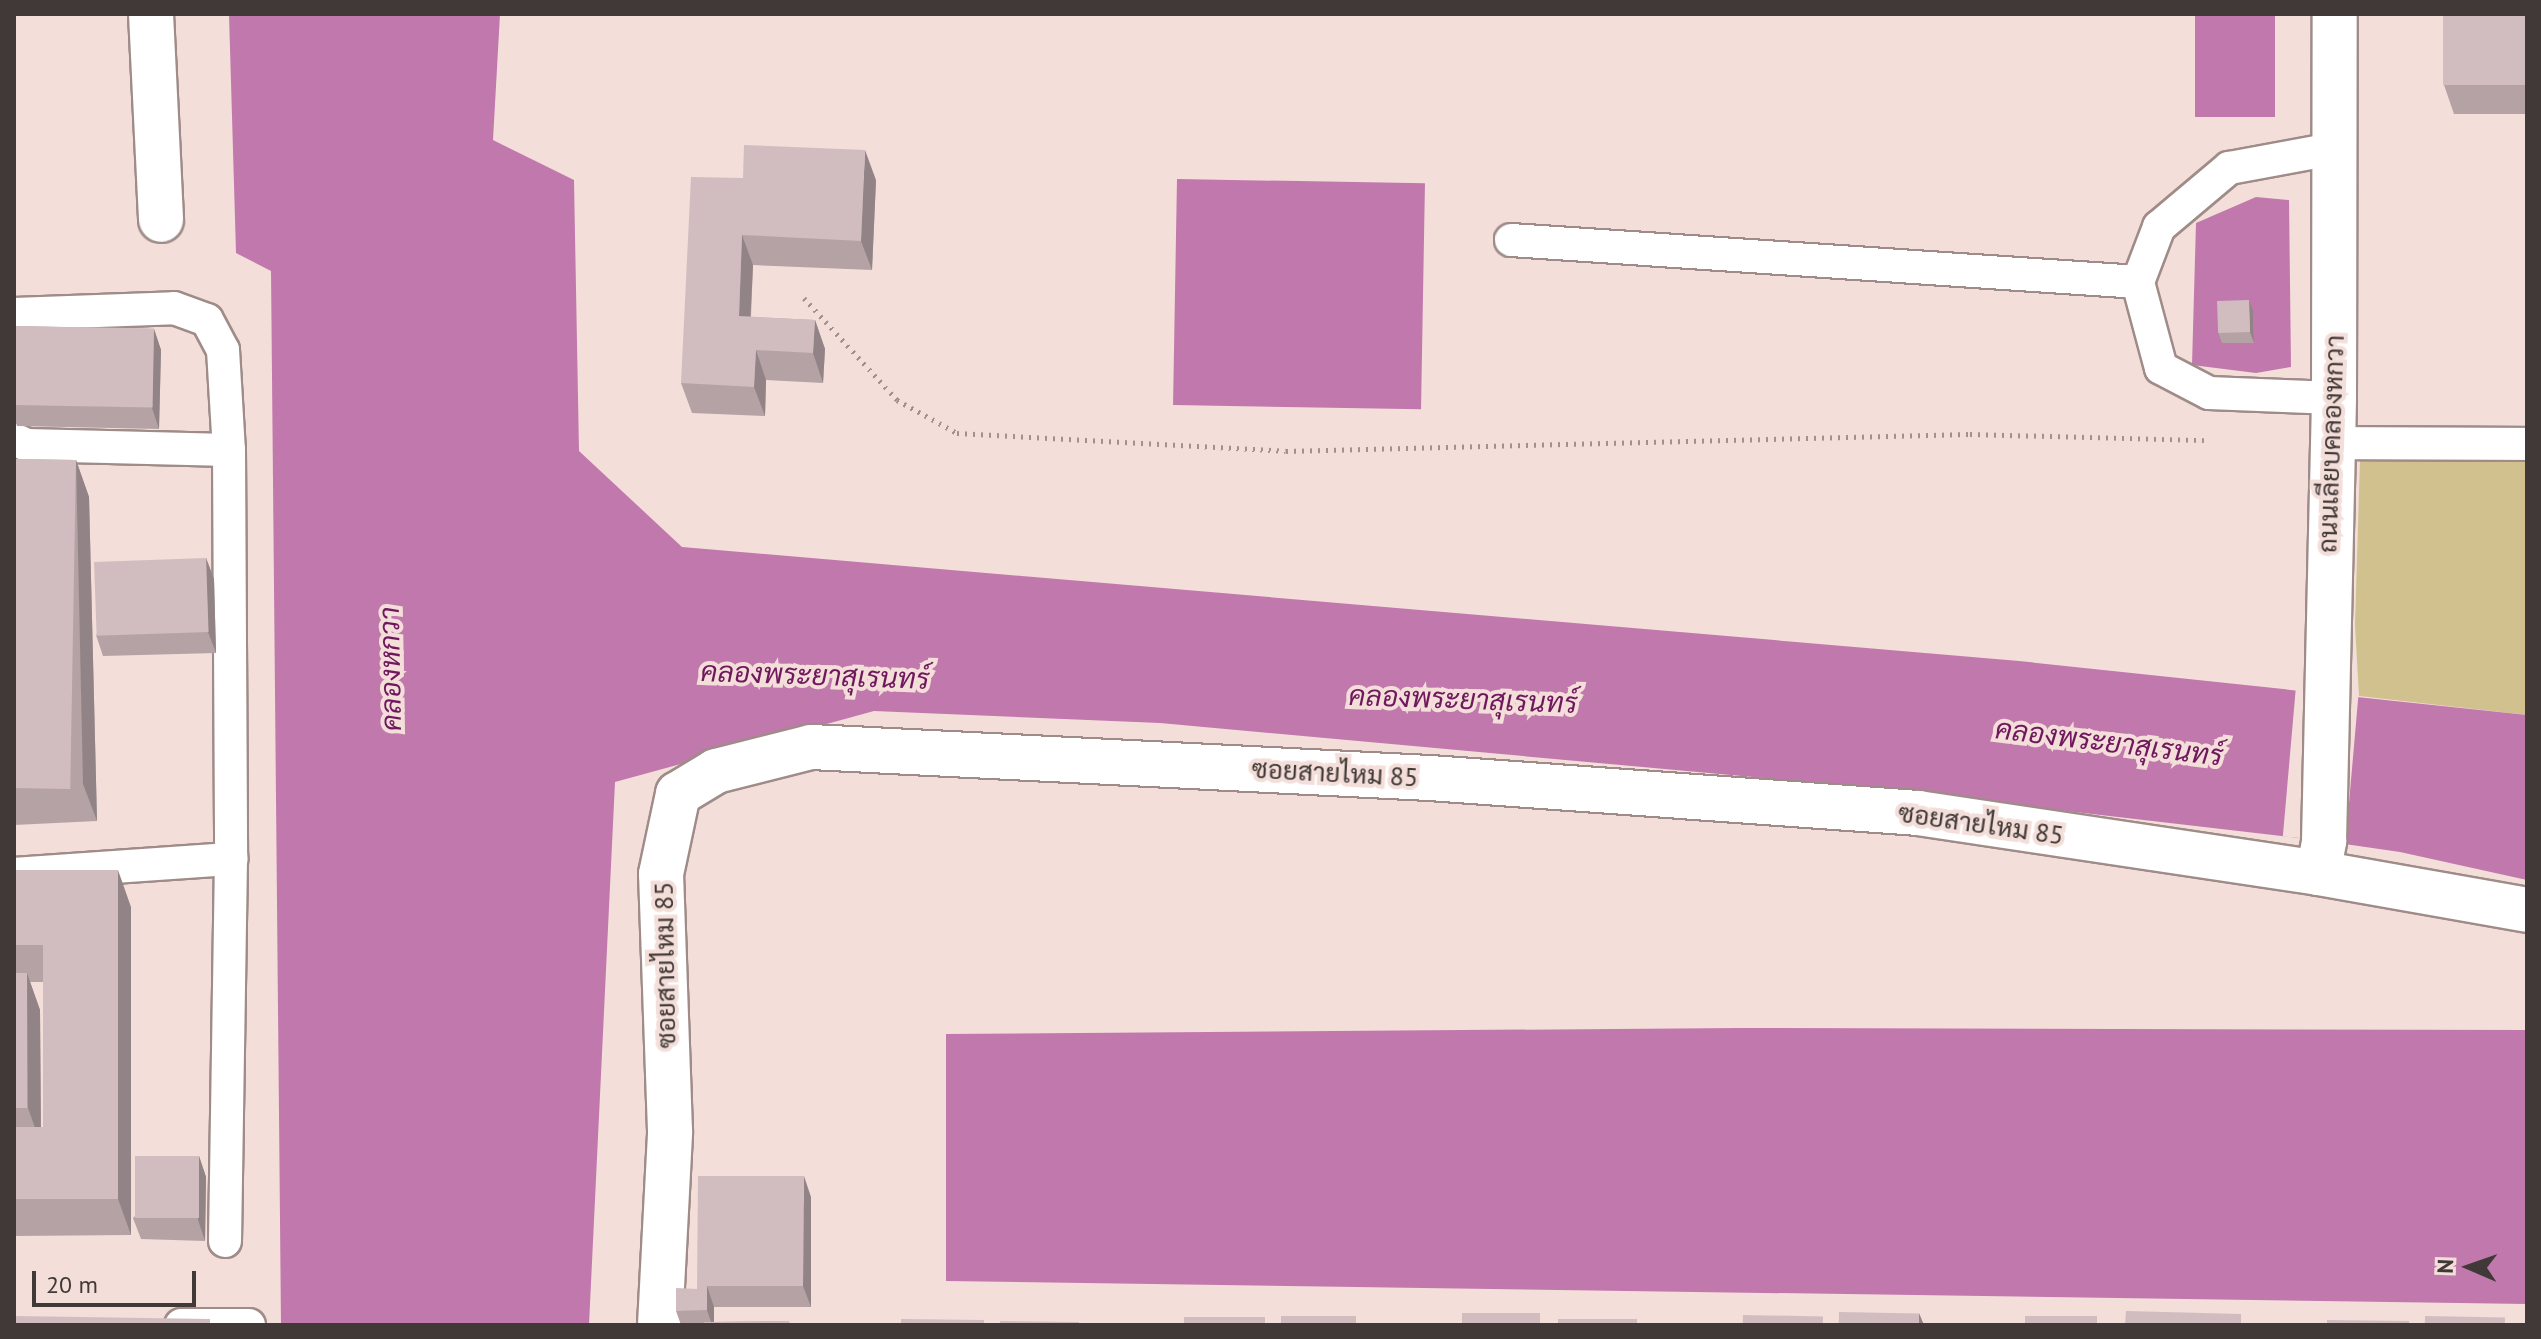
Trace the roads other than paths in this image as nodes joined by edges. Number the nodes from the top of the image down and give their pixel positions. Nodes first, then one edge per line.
1 (151, 14) edge
2 (2335, 14) edge
3 (2338, 148) junction
4 (161, 220) dead end
5 (1511, 240) dead end
6 (2138, 282) junction
7 (14, 314) edge
8 (2334, 398) junction
9 (14, 439) edge
10 (2332, 443) junction
11 (2527, 444) edge
12 (229, 450) junction
13 (2321, 857) junction
14 (231, 859) junction
15 (14, 874) edge
16 (2527, 910) edge
17 (225, 1241) dead end
18 (181, 1325) edge
19 (212, 1325) edge
20 (249, 1325) edge
21 (660, 1325) edge

1 - 4 street
2 - 3 street, ถนนเลียบคลองหกวา
3 - 6 lane
3 - 8 street, ถนนเลียบคลองหกวา
5 - 6 lane
6 - 8 lane
7 - 12 lane
8 - 10 street, ถนนเลียบคลองหกวา
9 - 12 lane
10 - 11 lane
10 - 13 street, ถนนเลียบคลองหกวา
12 - 14 lane
13 - 16 street, ซอยสายไหม 85
13 - 21 street, ซอยสายไหม 85
14 - 15 lane
14 - 17 lane
18 - 19 lane
19 - 20 lane

